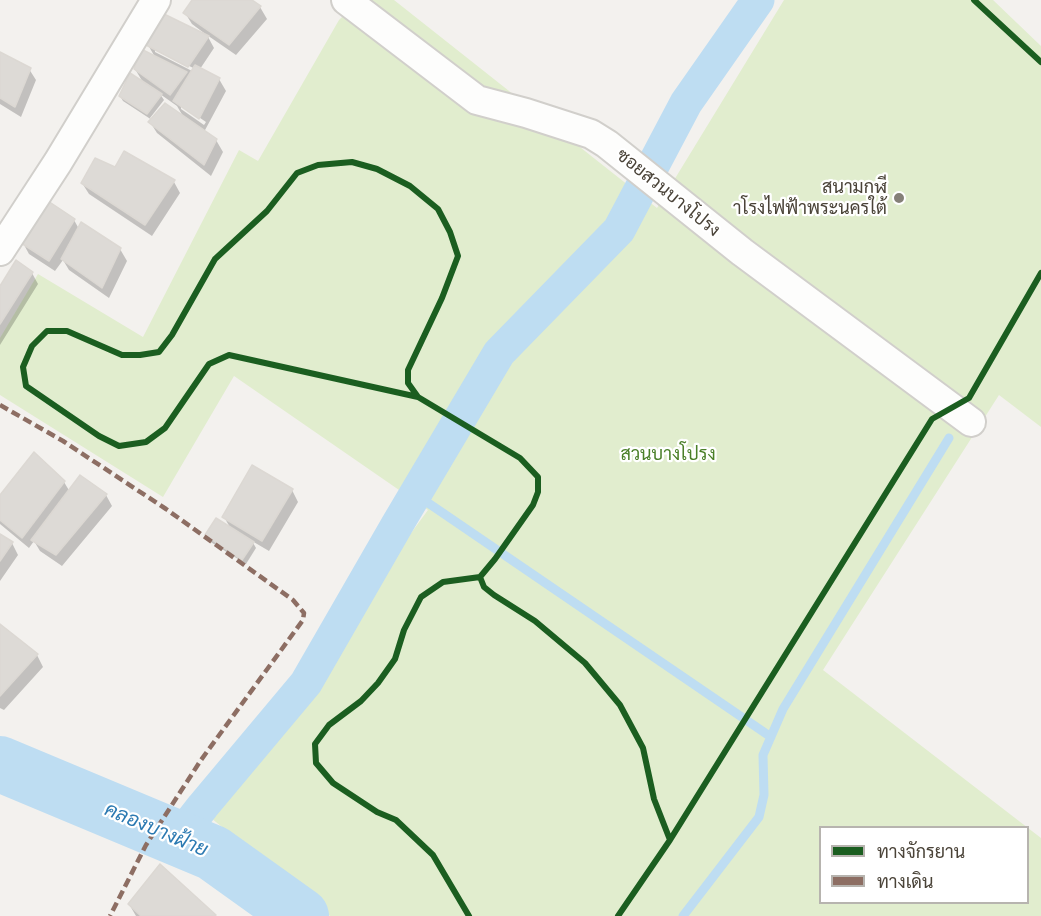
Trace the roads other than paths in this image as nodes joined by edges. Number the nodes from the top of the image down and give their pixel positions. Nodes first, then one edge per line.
1 (156, 0) edge
2 (346, 0) edge
3 (0, 252) edge
4 (971, 422) dead end

1 - 3 street
2 - 4 street, ซอยสวนบางโปรง

